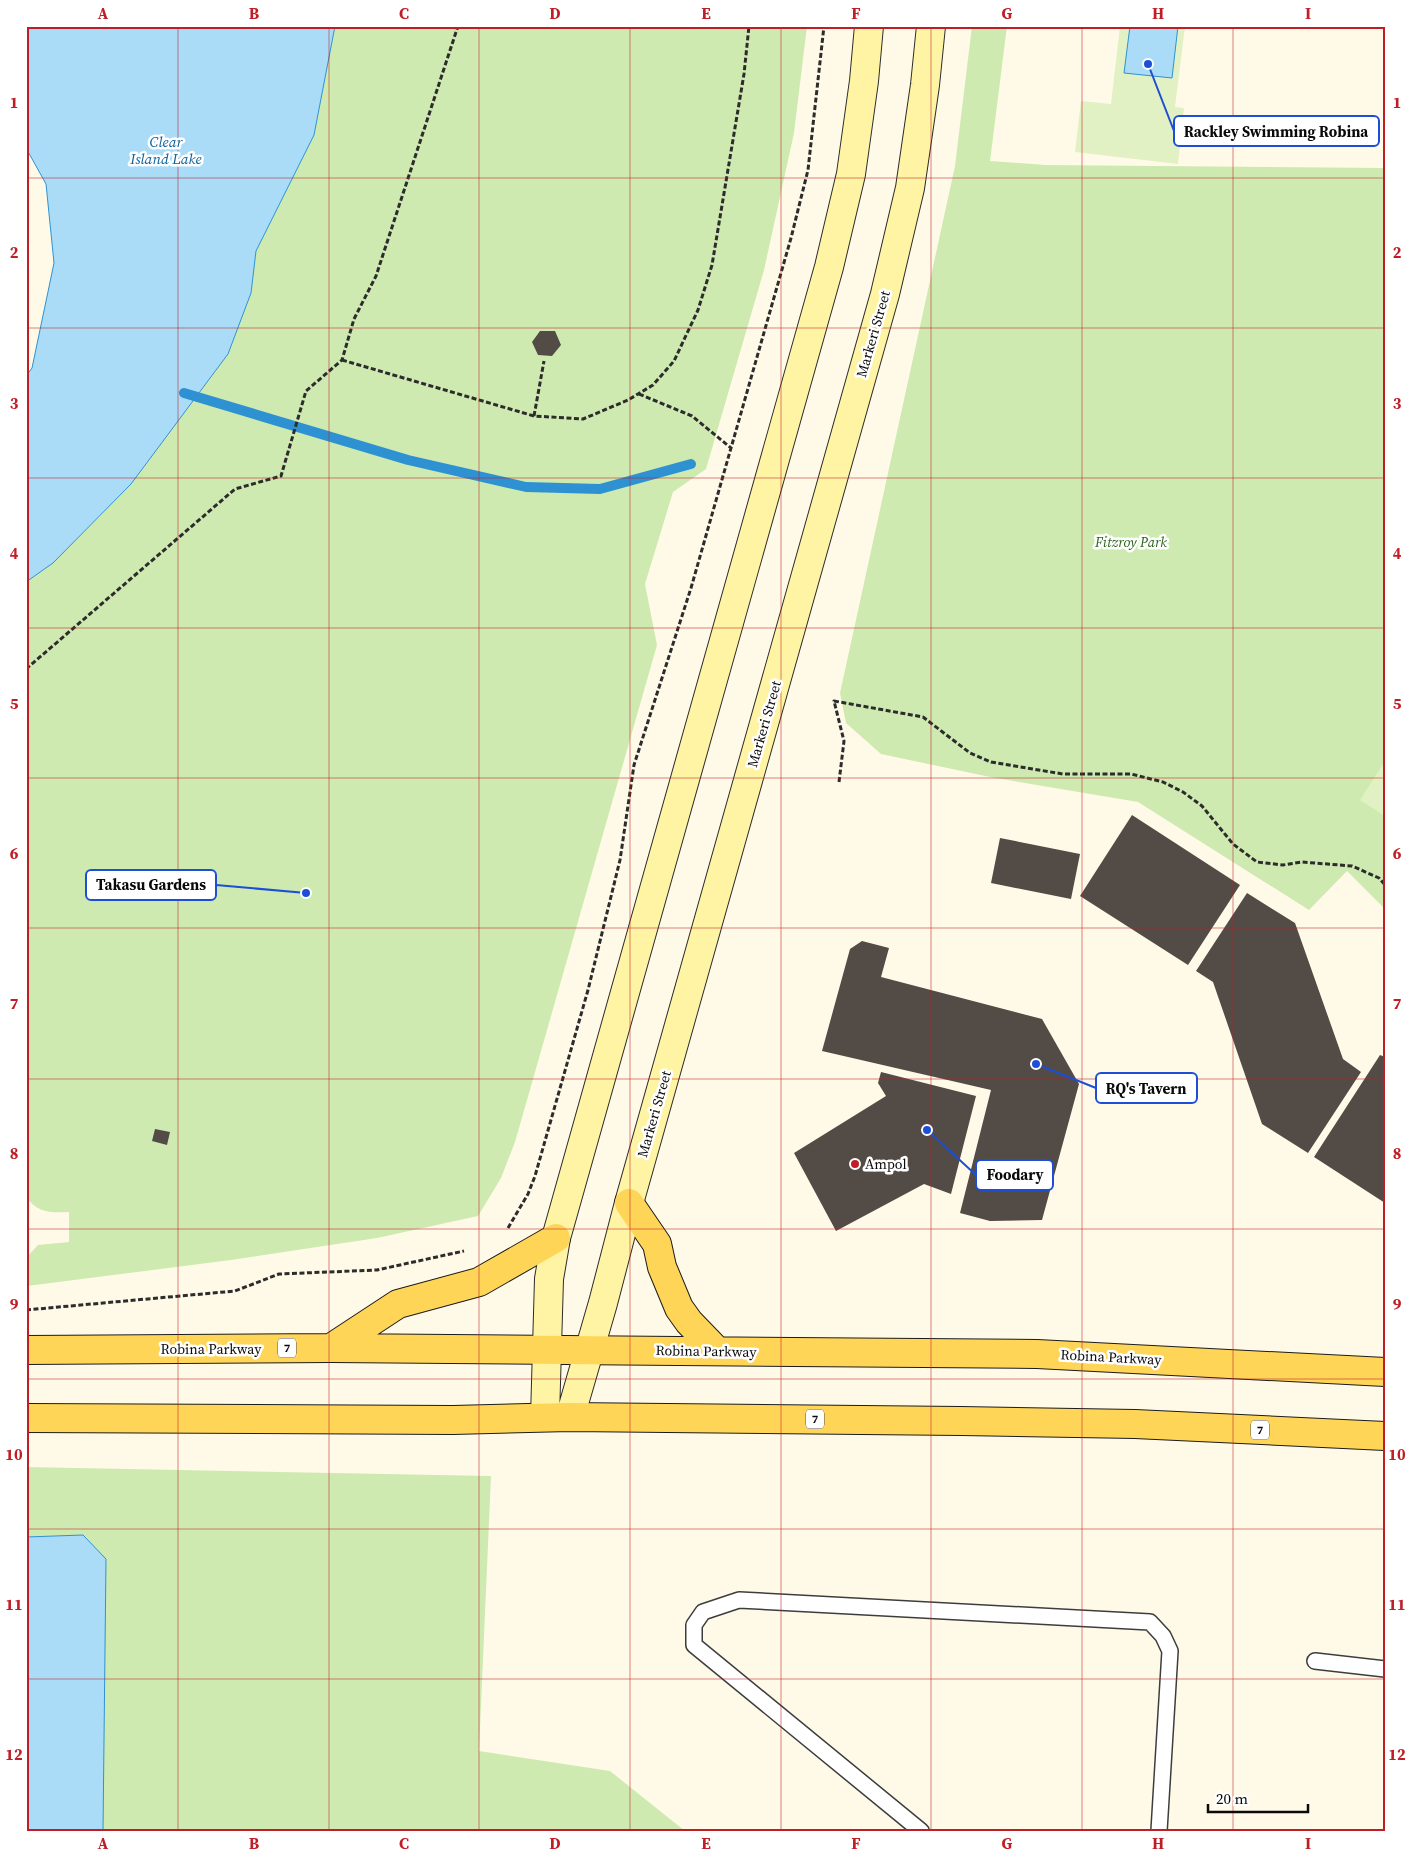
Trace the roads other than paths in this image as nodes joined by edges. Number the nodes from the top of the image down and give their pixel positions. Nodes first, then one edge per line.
1 (869, 26) edge
2 (931, 26) edge
3 (629, 1203) junction
4 (556, 1238) junction
5 (331, 1348) junction
6 (26, 1350) edge
7 (547, 1350) junction
8 (590, 1350) junction
9 (717, 1352) junction
10 (1385, 1372) edge
11 (557, 1417) junction
12 (26, 1418) edge
13 (1385, 1436) edge
14 (1315, 1661) dead end
15 (1385, 1669) edge
16 (921, 1831) edge
17 (1158, 1831) edge

1 - 4 main road
2 - 3 main road, Markeri Street
3 - 8 main road, Markeri Street
3 - 9 main road
4 - 5 main road
4 - 7 main road
5 - 6 main road, Robina Parkway / 7
5 - 7 main road, Robina Parkway / 7
7 - 8 main road, Robina Parkway / 7
7 - 11 main road
8 - 9 main road, Robina Parkway / 7
8 - 11 main road, Markeri Street
9 - 10 main road, Robina Parkway / 7
11 - 12 main road, 7
11 - 13 main road, 7
14 - 15 lane
16 - 17 lane

